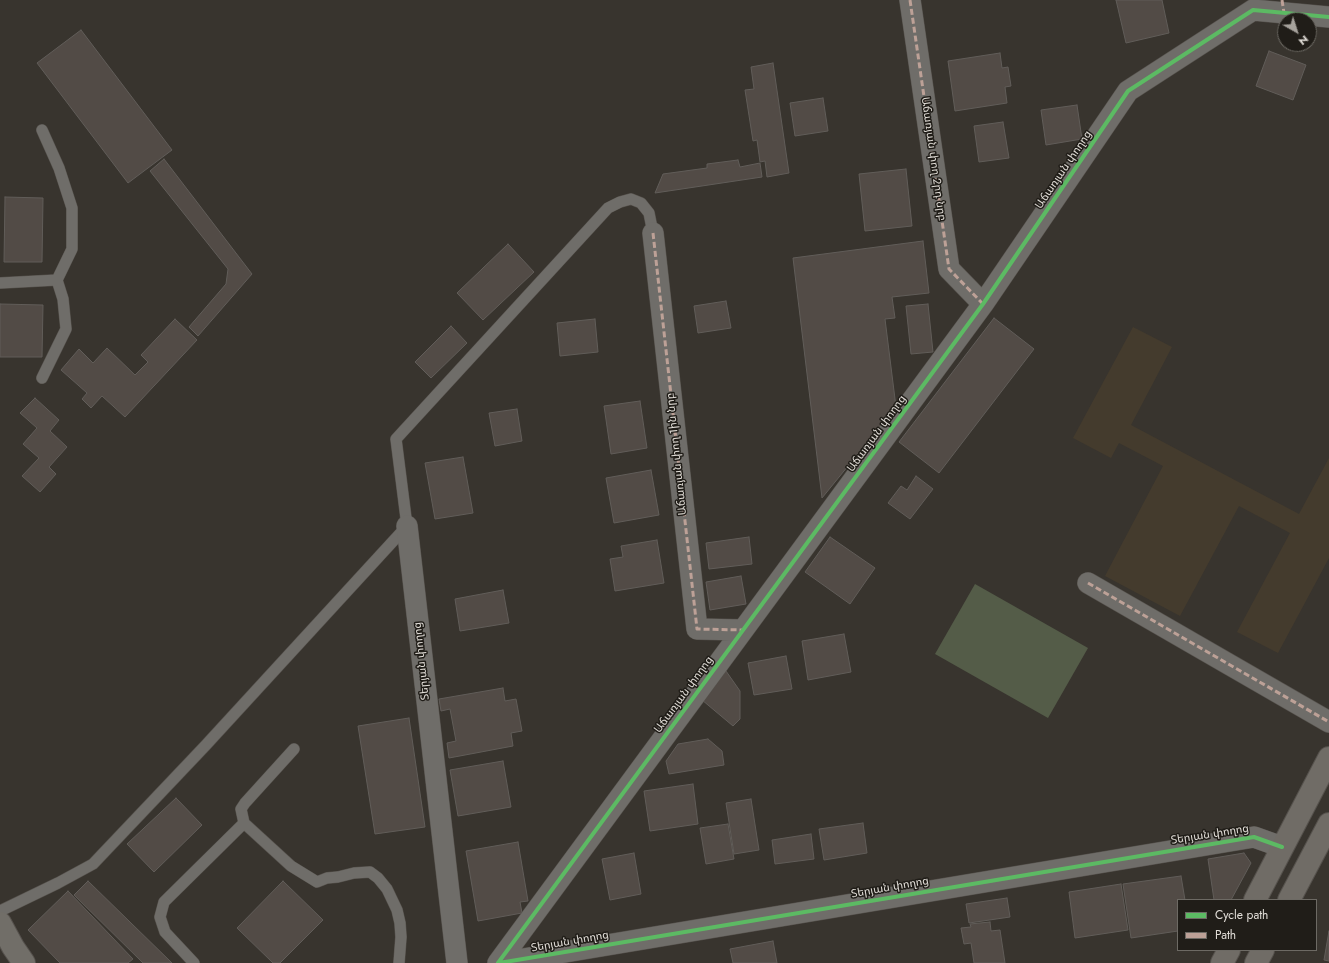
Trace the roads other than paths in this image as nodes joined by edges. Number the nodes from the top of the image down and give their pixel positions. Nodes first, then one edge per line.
1 (910, 0) edge
2 (1283, 7) edge
3 (1329, 17) edge
4 (42, 130) dead end
5 (653, 233) joint
6 (57, 280) junction
7 (0, 283) edge
8 (983, 304) junction
9 (42, 378) dead end
10 (407, 526) junction
11 (1088, 583) dead end
12 (743, 630) junction
13 (1329, 722) edge
14 (294, 749) dead end
15 (1329, 758) edge
16 (244, 823) junction
17 (1329, 824) edge
18 (1282, 847) junction
19 (1255, 899) edge
20 (1290, 899) edge
21 (0, 911) edge
22 (0, 923) edge
23 (1228, 951) edge
24 (1262, 951) edge
25 (24, 963) edge
26 (194, 963) edge
27 (400, 963) edge
28 (457, 963) edge
29 (499, 963) edge
30 (1222, 963) edge
31 (1256, 963) edge

1 - 8 street, Աճառյան փող 2րդ նրբ
2 - 3 street, Աճառյան փողոց
2 - 8 street, Աճառյան փողոց
4 - 6 lane
5 - 10 lane
5 - 12 street, Աճառյան փող 1ին նրբ
6 - 7 lane
6 - 9 lane
8 - 12 street, Աճառյան փողոց
10 - 21 lane
10 - 28 street, Տերյան փողոց
11 - 13 street
12 - 29 street, Աճառյան փողոց
14 - 16 lane
15 - 18 highway
16 - 26 lane
16 - 27 lane
17 - 20 highway
18 - 19 highway
18 - 29 street, Տերյան փողոց
22 - 25 main road
23 - 30 highway
24 - 31 highway

